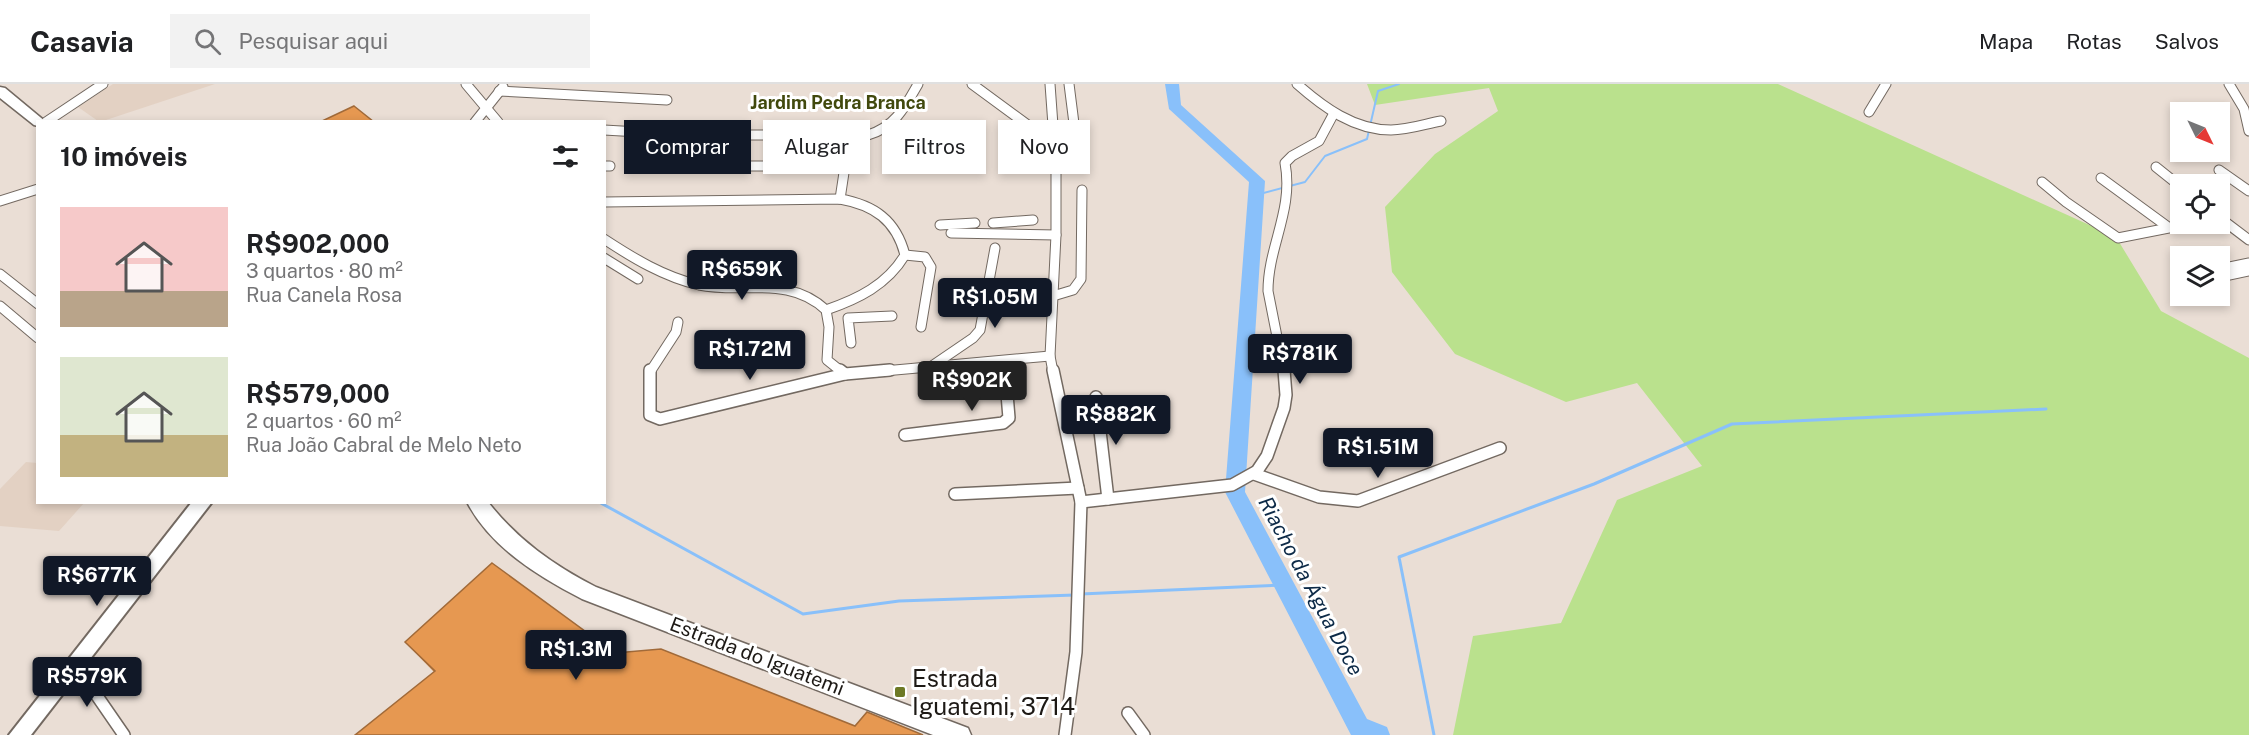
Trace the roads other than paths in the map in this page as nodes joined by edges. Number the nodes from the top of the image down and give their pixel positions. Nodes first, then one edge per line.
1 (102, 84) edge
2 (466, 84) edge
3 (918, 84) edge
4 (974, 84) edge
5 (1050, 84) edge
6 (1069, 84) edge
7 (1297, 84) edge
8 (1886, 84) edge
9 (2229, 84) edge
10 (502, 87) edge
11 (0, 91) edge
12 (667, 100) dead end
13 (487, 107) junction
14 (2247, 110) edge
15 (1869, 112) dead end
16 (1334, 113) junction
17 (36, 120) edge
18 (49, 120) edge
19 (477, 120) edge
20 (497, 120) edge
21 (1021, 120) edge
22 (1053, 120) edge
23 (1074, 120) edge
24 (1441, 121) dead end
25 (606, 130) edge
26 (2249, 131) edge
27 (870, 134) edge
28 (763, 135) edge
29 (2156, 166) dead end
30 (2219, 170) dead end
31 (844, 174) edge
32 (1056, 174) edge
33 (2101, 178) dead end
34 (2170, 178) edge
35 (2043, 182) dead end
36 (36, 190) edge
37 (1082, 190) dead end
38 (2249, 191) edge
39 (840, 199) junction
40 (0, 201) edge
41 (606, 202) edge
42 (1034, 220) dead end
43 (1008, 222) junction
44 (993, 223) dead end
45 (940, 225) dead end
46 (2230, 226) edge
47 (968, 227) junction
48 (2168, 227) joint
49 (951, 233) dead end
50 (1008, 234) junction
51 (1056, 235) junction
52 (606, 240) edge
53 (2249, 240) edge
54 (995, 248) dead end
55 (905, 255) junction
56 (606, 259) edge
57 (2249, 263) edge
58 (2230, 267) edge
59 (2249, 271) edge
60 (0, 274) edge
61 (2230, 275) edge
62 (638, 279) dead end
63 (1053, 296) junction
64 (36, 302) edge
65 (847, 303) junction
66 (0, 306) edge
67 (826, 310) junction
68 (892, 316) dead end
69 (848, 318) junction
70 (678, 322) dead end
71 (36, 325) edge
72 (921, 327) dead end
73 (27, 330) junction
74 (36, 337) edge
75 (850, 343) dead end
76 (1050, 357) junction
77 (1004, 362) junction
78 (928, 368) junction
79 (845, 374) junction
80 (1096, 397) dead end
81 (905, 435) dead end
82 (1500, 448) dead end
83 (1254, 474) junction
84 (1078, 488) junction
85 (955, 495) dead end
86 (1108, 499) junction
87 (1081, 502) junction
88 (201, 504) edge
89 (478, 504) edge
90 (75, 664) junction
91 (1128, 713) dead end
92 (19, 735) edge
93 (124, 735) edge
94 (960, 735) edge
95 (1065, 735) edge
96 (1144, 735) edge

1 - 18 street
2 - 13 street
3 - 27 street
4 - 21 street
5 - 22 street
6 - 23 street
7 - 16 street
8 - 15 street
9 - 14 street
10 - 12 street
10 - 13 street
11 - 17 main road
13 - 19 street
13 - 20 street
14 - 26 street
16 - 24 street
16 - 83 street
25 - 28 street
29 - 34 street
30 - 38 street
31 - 39 street
32 - 51 street
33 - 48 street
35 - 48 street
36 - 40 street
37 - 63 street
39 - 41 street
39 - 55 street
42 - 43 street
43 - 44 street
43 - 50 street
45 - 47 street
46 - 53 street
47 - 49 street
47 - 50 street
50 - 51 street
51 - 63 street
52 - 67 street
54 - 78 street
55 - 65 street
55 - 72 street
56 - 62 street
57 - 58 street
59 - 61 street
60 - 64 street
63 - 76 street
65 - 67 street
65 - 69 street
66 - 73 street
67 - 79 street
68 - 69 street
69 - 75 street
70 - 79 street
71 - 73 street
73 - 74 street
76 - 77 street
76 - 84 street
77 - 78 street
77 - 81 street
78 - 79 street
80 - 86 street
82 - 83 street
83 - 86 street
84 - 85 street
84 - 87 street
86 - 87 street
87 - 95 street
88 - 90 main road
89 - 94 main road, Estrada do Iguatemi
90 - 92 main road
90 - 93 street
91 - 96 street

